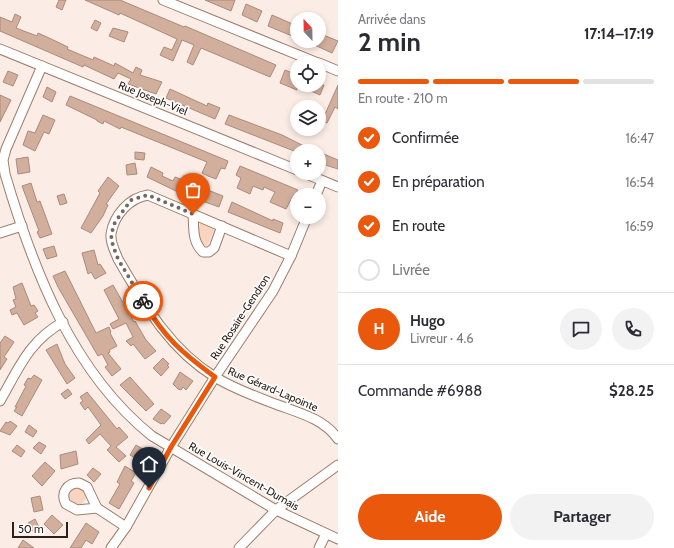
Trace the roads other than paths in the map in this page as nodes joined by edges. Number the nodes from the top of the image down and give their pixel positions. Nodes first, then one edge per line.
1 (163, 0) edge
2 (0, 49) edge
3 (302, 56) edge
4 (42, 66) junction
5 (326, 66) edge
6 (338, 71) edge
7 (290, 167) edge
8 (322, 180) joint
9 (338, 187) edge
10 (319, 188) edge
11 (193, 214) junction
12 (304, 224) edge
13 (22, 226) junction
14 (222, 226) junction
15 (0, 232) edge
16 (291, 256) junction
17 (63, 322) junction
18 (215, 377) junction
19 (0, 401) edge
20 (338, 438) edge
21 (171, 447) junction
22 (338, 465) edge
23 (97, 508) dead end
24 (276, 510) junction
25 (126, 527) junction
26 (326, 534) junction
27 (338, 539) edge
28 (110, 548) edge
29 (239, 548) edge
30 (319, 548) edge

1 - 3 street
2 - 4 street, Rue Joseph-Viel
4 - 7 street, Rue Joseph-Viel
4 - 13 street, Rue Louis-Vincent-Dumais
5 - 6 street
8 - 9 street
8 - 10 street
11 - 14 street, Rue Gérard-Lapointe
11 - 14 street
11 - 18 street, Rue Gérard-Lapointe
12 - 16 street, Rue Rosaire-Gendron
13 - 15 street
13 - 17 street, Rue Louis-Vincent-Dumais
14 - 16 street, Rue Gérard-Lapointe
16 - 18 street, Rue Rosaire-Gendron
17 - 19 street
17 - 21 street, Rue Louis-Vincent-Dumais
18 - 20 street, Rue Gérard-Lapointe
18 - 21 street, Rue Rosaire-Gendron
21 - 24 street, Rue Louis-Vincent-Dumais
21 - 25 street, Rue Rosaire-Gendron
22 - 24 street
23 - 25 street
24 - 26 street, Rue Louis-Vincent-Dumais
24 - 29 street
25 - 28 street, Rue Rosaire-Gendron
26 - 27 street, Rue Louis-Vincent-Dumais
26 - 30 street

